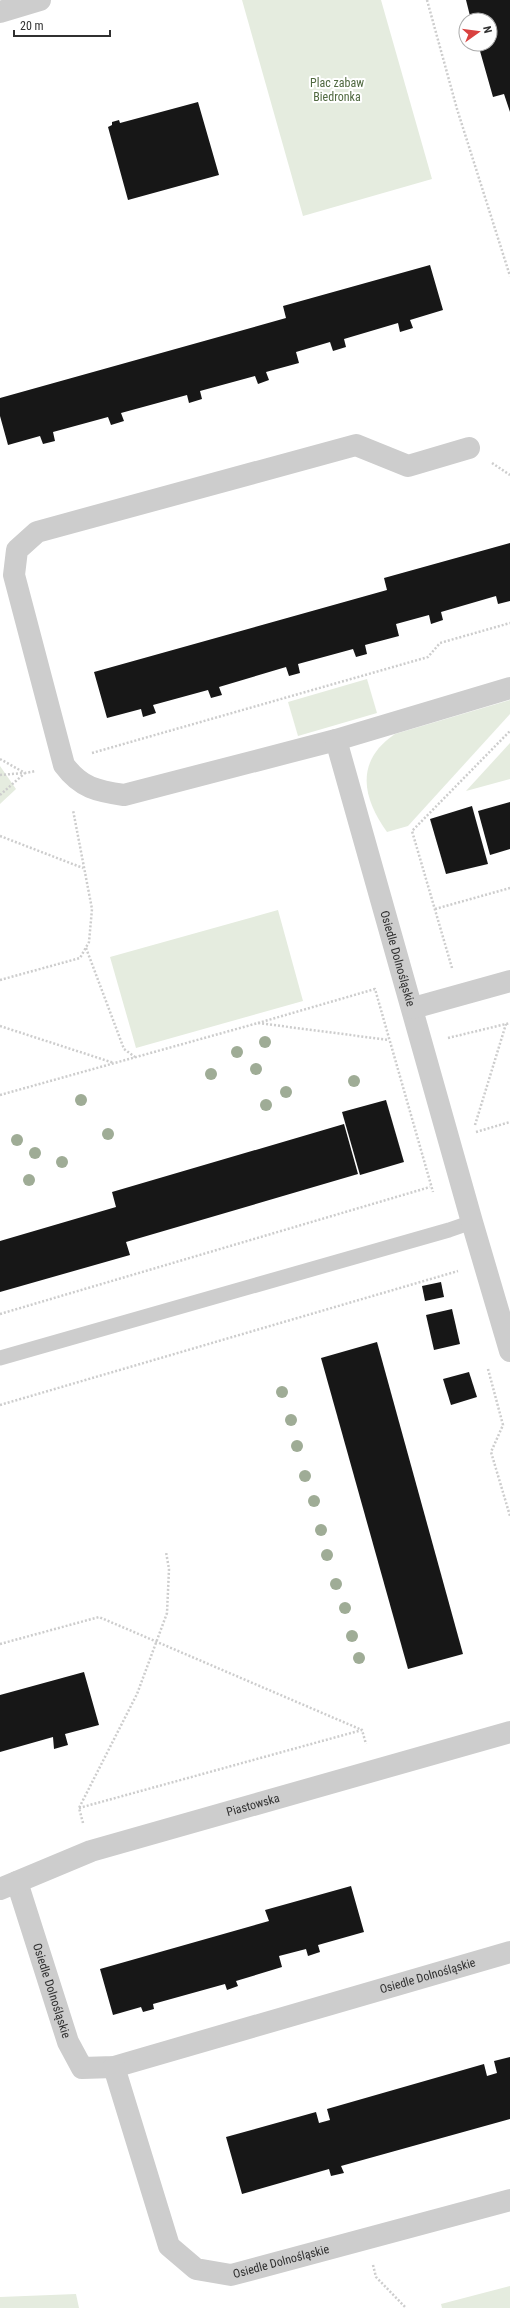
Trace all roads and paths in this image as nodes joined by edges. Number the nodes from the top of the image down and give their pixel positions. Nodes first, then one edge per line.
1 (40, 0) edge
2 (427, 0) edge
3 (0, 12) edge
4 (510, 276) edge
5 (469, 448) dead end
6 (510, 623) edge
7 (510, 688) edge
8 (510, 731) edge
9 (336, 740) junction
10 (0, 759) edge
11 (64, 765) junction
12 (25, 773) junction
13 (0, 775) edge
14 (0, 795) edge
15 (0, 836) edge
16 (84, 868) junction
17 (510, 888) edge
18 (434, 909) junction
19 (86, 947) junction
20 (0, 980) edge
21 (510, 981) edge
22 (460, 995) junction
23 (413, 1008) junction
24 (258, 1023) junction
25 (510, 1023) edge
26 (506, 1024) junction
27 (0, 1026) edge
28 (389, 1040) junction
29 (423, 1045) junction
30 (135, 1057) junction
31 (114, 1063) junction
32 (0, 1095) edge
33 (510, 1122) edge
34 (430, 1187) junction
35 (472, 1222) junction
36 (449, 1230) junction
37 (460, 1270) junction
38 (462, 1278) dead end
39 (0, 1314) edge
40 (510, 1352) edge
41 (0, 1358) edge
42 (487, 1366) dead end
43 (0, 1405) edge
44 (510, 1516) edge
45 (166, 1552) dead end
46 (156, 1642) junction
47 (0, 1644) edge
48 (362, 1730) junction
49 (510, 1732) edge
50 (374, 1772) junction
51 (79, 1808) junction
52 (91, 1851) junction
53 (8, 1885) edge
54 (510, 1952) edge
55 (114, 2068) junction
56 (510, 2200) edge
57 (365, 2239) junction
58 (406, 2308) edge

1 - 3 street
2 - 4 path
5 - 11 street
6 - 11 path
7 - 9 street
8 - 18 path
9 - 11 street
9 - 23 street, Osiedle Dolnośląskie
10 - 12 path
11 - 12 path
11 - 16 path
12 - 13 path
12 - 14 path
15 - 16 path
16 - 19 path
17 - 18 path
18 - 22 path
19 - 20 path
19 - 30 path
21 - 22 street
22 - 23 street
23 - 29 street, Osiedle Dolnośląskie
24 - 28 path
24 - 28 path
24 - 30 path
25 - 26 path
26 - 29 path
26 - 33 path
27 - 31 path
28 - 29 path
28 - 34 path
29 - 35 street, Osiedle Dolnośląskie
30 - 31 path
31 - 32 path
34 - 36 path
34 - 39 path
35 - 36 lane
35 - 40 street, Osiedle Dolnośląskie
36 - 37 path
36 - 41 lane
37 - 38 path
37 - 43 path
42 - 44 path
45 - 46 path
46 - 47 path
46 - 48 path
46 - 51 path
48 - 50 path
48 - 51 path
49 - 50 street, Piastowska
50 - 52 street, Piastowska
51 - 52 path
52 - 53 street, Piastowska
53 - 55 street, Osiedle Dolnośląskie
54 - 55 street, Osiedle Dolnośląskie
55 - 57 street, Osiedle Dolnośląskie
56 - 57 street, Osiedle Dolnośląskie
57 - 58 path

